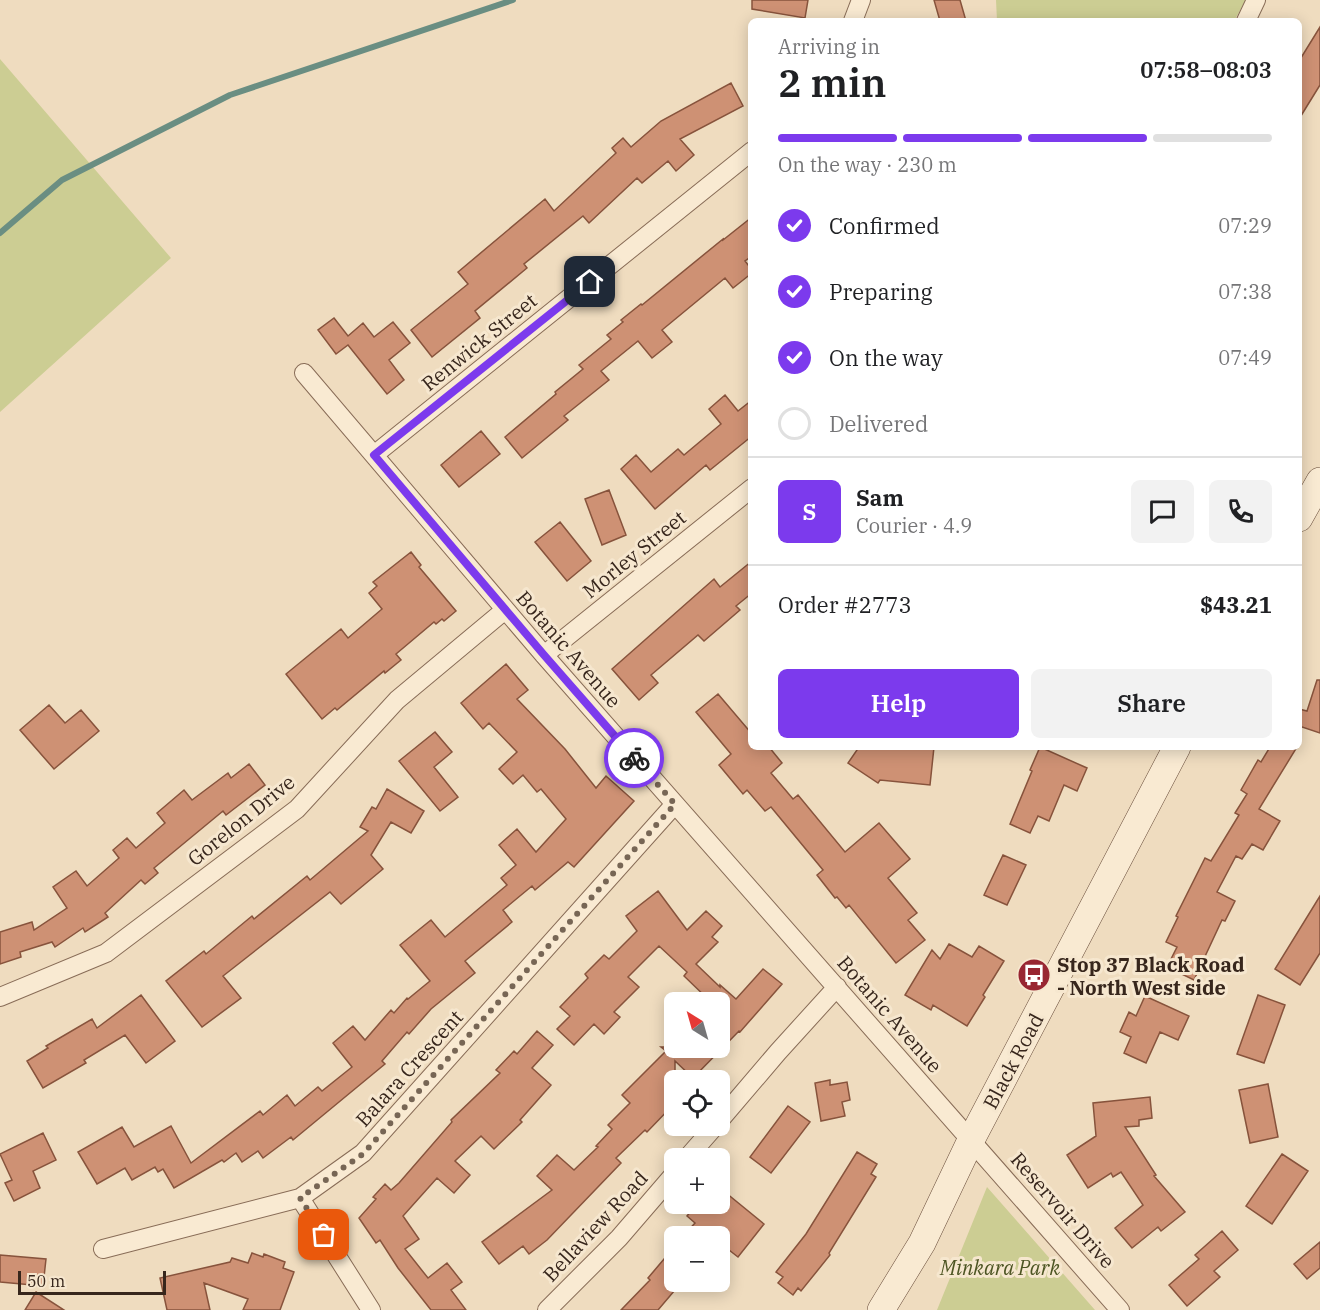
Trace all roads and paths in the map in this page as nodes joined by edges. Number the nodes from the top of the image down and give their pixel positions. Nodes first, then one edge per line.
1 (861, 0) edge
2 (1256, 0) edge
3 (855, 18) edge
4 (1247, 18) edge
5 (748, 155) edge
6 (304, 373) dead end
7 (374, 455) junction
8 (1320, 481) edge
9 (748, 491) edge
10 (1302, 513) edge
11 (505, 610) junction
12 (544, 655) junction
13 (1175, 750) edge
14 (675, 804) junction
15 (837, 987) junction
16 (0, 997) edge
17 (730, 1108) edge
18 (706, 1136) edge
19 (971, 1140) junction
20 (696, 1148) edge
21 (664, 1186) edge
22 (300, 1198) junction
23 (103, 1249) dead end
24 (371, 1310) edge
25 (547, 1310) edge
26 (881, 1310) edge
27 (1120, 1310) edge

1 - 3 street
2 - 4 street
5 - 7 street, Renwick Street
6 - 7 street, Botanic Avenue
7 - 11 street, Botanic Avenue
8 - 10 main road
9 - 12 street, Morley Street
11 - 12 street, Botanic Avenue
11 - 16 street, Gorelon Drive
12 - 14 street, Botanic Avenue
13 - 19 main road, Black Road
14 - 15 street, Botanic Avenue
14 - 22 street, Balara Crescent
15 - 17 street
15 - 19 street, Botanic Avenue
18 - 20 street
19 - 26 main road, Black Road
19 - 27 street, Reservoir Drive
21 - 25 street, Bellaview Road
22 - 23 street, Balara Crescent
22 - 24 street

